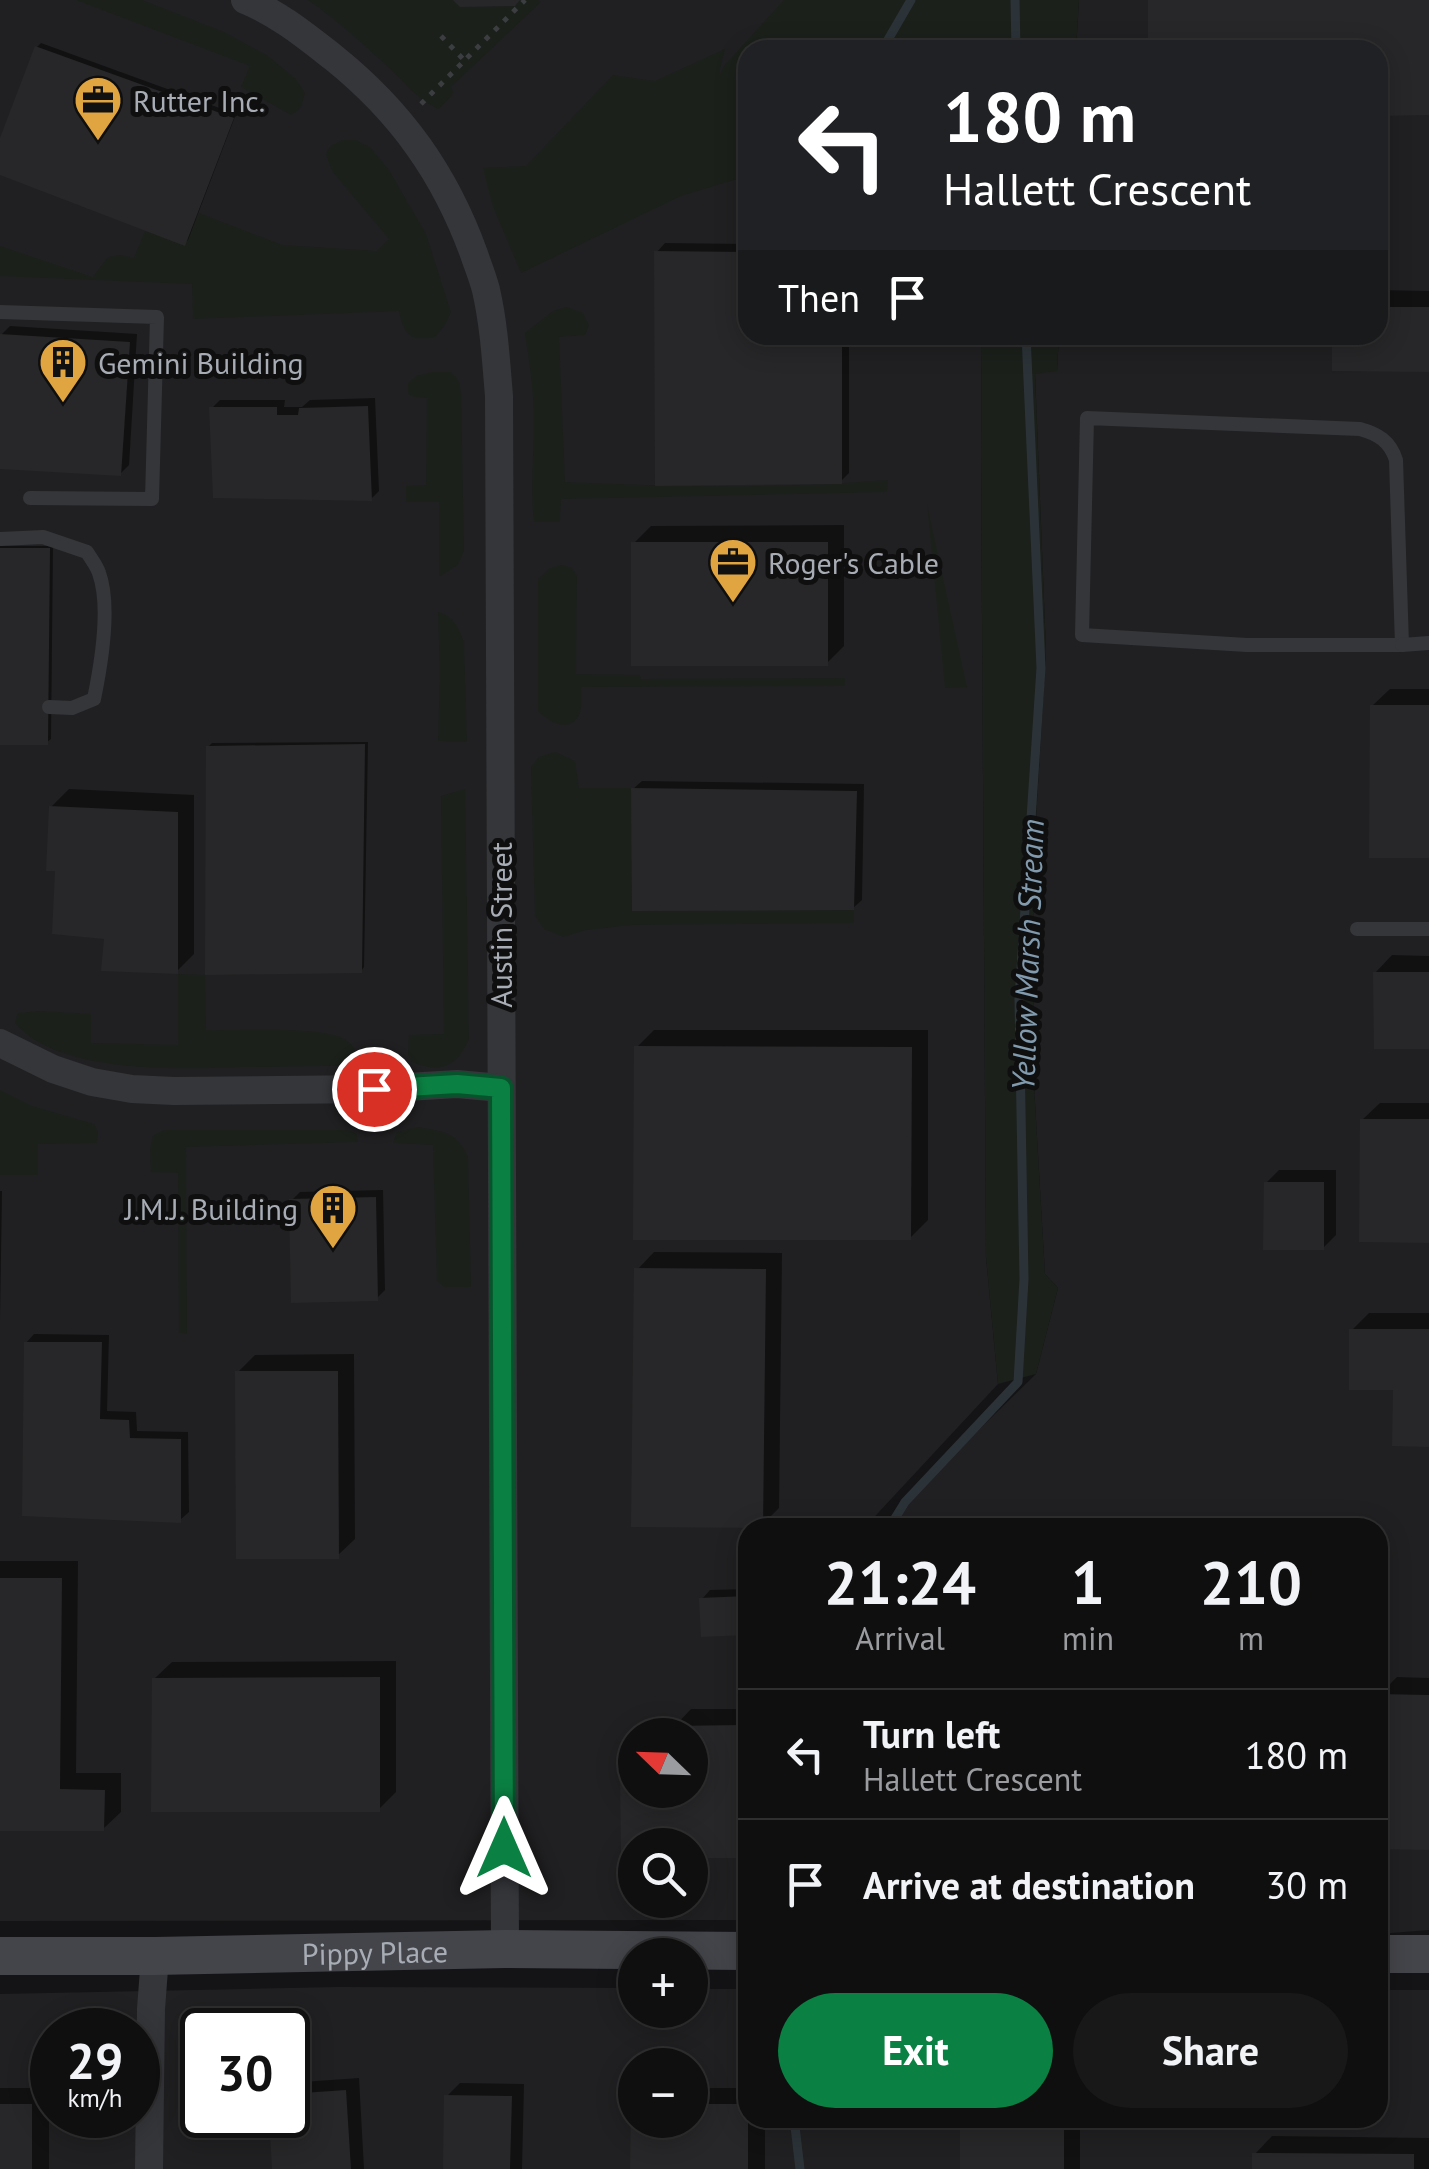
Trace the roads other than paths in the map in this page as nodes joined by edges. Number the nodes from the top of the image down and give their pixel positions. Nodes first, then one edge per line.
1 (245, 0) edge
2 (0, 312) edge
3 (30, 498) dead end
4 (0, 539) edge
5 (1402, 644) junction
6 (1429, 644) edge
7 (48, 707) dead end
8 (1429, 929) edge
9 (1357, 930) dead end
10 (0, 1043) edge
11 (501, 1088) junction
12 (505, 1949) junction
13 (738, 1951) edge
14 (1388, 1954) edge
15 (1429, 1954) edge
16 (0, 1956) edge
17 (155, 1956) junction
18 (149, 2169) edge

1 - 11 street, Austin Street
2 - 3 lane
4 - 7 lane
5 - 5 lane
5 - 6 lane
8 - 9 lane
10 - 11 street
11 - 12 street, Austin Street
12 - 13 street, Pippy Place
12 - 17 street, Pippy Place
14 - 15 street
16 - 17 street, Pippy Place
17 - 18 street

